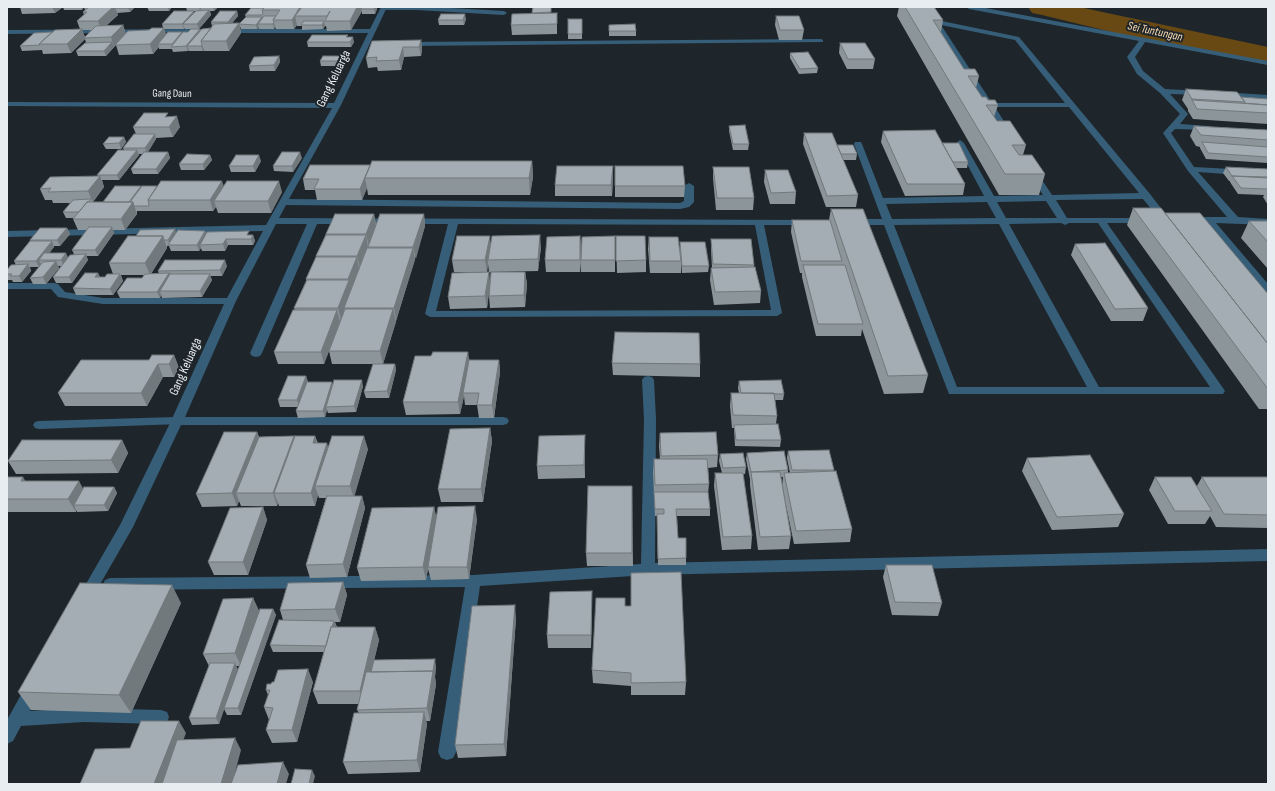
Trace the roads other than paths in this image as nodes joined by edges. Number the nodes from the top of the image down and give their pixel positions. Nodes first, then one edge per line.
1 (969, 7) edge
2 (384, 8) edge
3 (504, 13) dead end
4 (373, 31) junction
5 (7, 32) edge
6 (1143, 40) junction
7 (821, 41) dead end
8 (398, 44) edge
9 (1268, 63) edge
10 (1164, 91) junction
11 (1268, 97) edge
12 (7, 104) edge
13 (337, 105) junction
14 (988, 105) junction
15 (1071, 105) junction
16 (1172, 126) junction
17 (1216, 129) edge
18 (960, 143) edge
19 (858, 144) dead end
20 (1015, 145) edge
21 (1028, 165) edge
22 (1191, 168) junction
23 (1268, 174) edge
24 (689, 186) dead end
25 (1146, 196) junction
26 (1050, 198) junction
27 (990, 199) junction
28 (880, 201) junction
29 (284, 202) junction
30 (1172, 220) junction
31 (1208, 220) junction
32 (1235, 220) junction
33 (454, 221) junction
34 (1102, 221) junction
35 (313, 222) junction
36 (759, 222) junction
37 (820, 222) edge
38 (842, 222) edge
39 (888, 222) junction
40 (1003, 222) junction
41 (1066, 222) junction
42 (1268, 222) edge
43 (271, 225) junction
44 (7, 234) edge
45 (7, 286) edge
46 (1268, 291) edge
47 (231, 301) junction
48 (256, 353) dead end
49 (648, 380) dead end
50 (1095, 391) junction
51 (177, 421) junction
52 (503, 421) dead end
53 (39, 425) dead end
54 (1268, 555) edge
55 (648, 569) junction
56 (473, 581) junction
57 (92, 584) junction
58 (81, 604) edge
59 (39, 679) edge
60 (161, 717) dead end
61 (16, 719) junction
62 (7, 736) edge
63 (447, 752) dead end

1 - 6 street
2 - 3 street
2 - 4 street, Gang Keluarga
4 - 5 street
4 - 13 street, Gang Keluarga
6 - 9 street
6 - 10 street
7 - 8 street
10 - 11 street
10 - 16 street
12 - 13 street, Gang Daun
13 - 29 street, Gang Keluarga
14 - 15 street
14 - 15 street
14 - 20 street
15 - 25 street
16 - 17 street
16 - 22 street
18 - 27 street
19 - 28 street
21 - 26 street
22 - 23 street
22 - 32 street
24 - 29 street
25 - 26 street
25 - 30 street
26 - 27 street
26 - 41 street
27 - 28 street
27 - 40 street
28 - 39 street
29 - 43 street, Gang Keluarga
30 - 31 street
30 - 34 street
31 - 32 street
31 - 46 street
32 - 42 street
33 - 35 street
33 - 36 street
33 - 36 street
34 - 41 street
34 - 50 street
35 - 43 street
35 - 48 street
36 - 37 street
38 - 39 street
39 - 40 street
39 - 50 street
40 - 41 street
40 - 50 street
43 - 44 street
43 - 47 street, Gang Keluarga
45 - 47 street
47 - 51 street, Gang Keluarga
49 - 55 street
51 - 52 street
51 - 53 street
51 - 57 street, Gang Keluarga
54 - 55 street
55 - 56 street
56 - 57 street
56 - 63 street
57 - 58 street, Gang Keluarga
59 - 61 street
60 - 61 street
61 - 62 street

